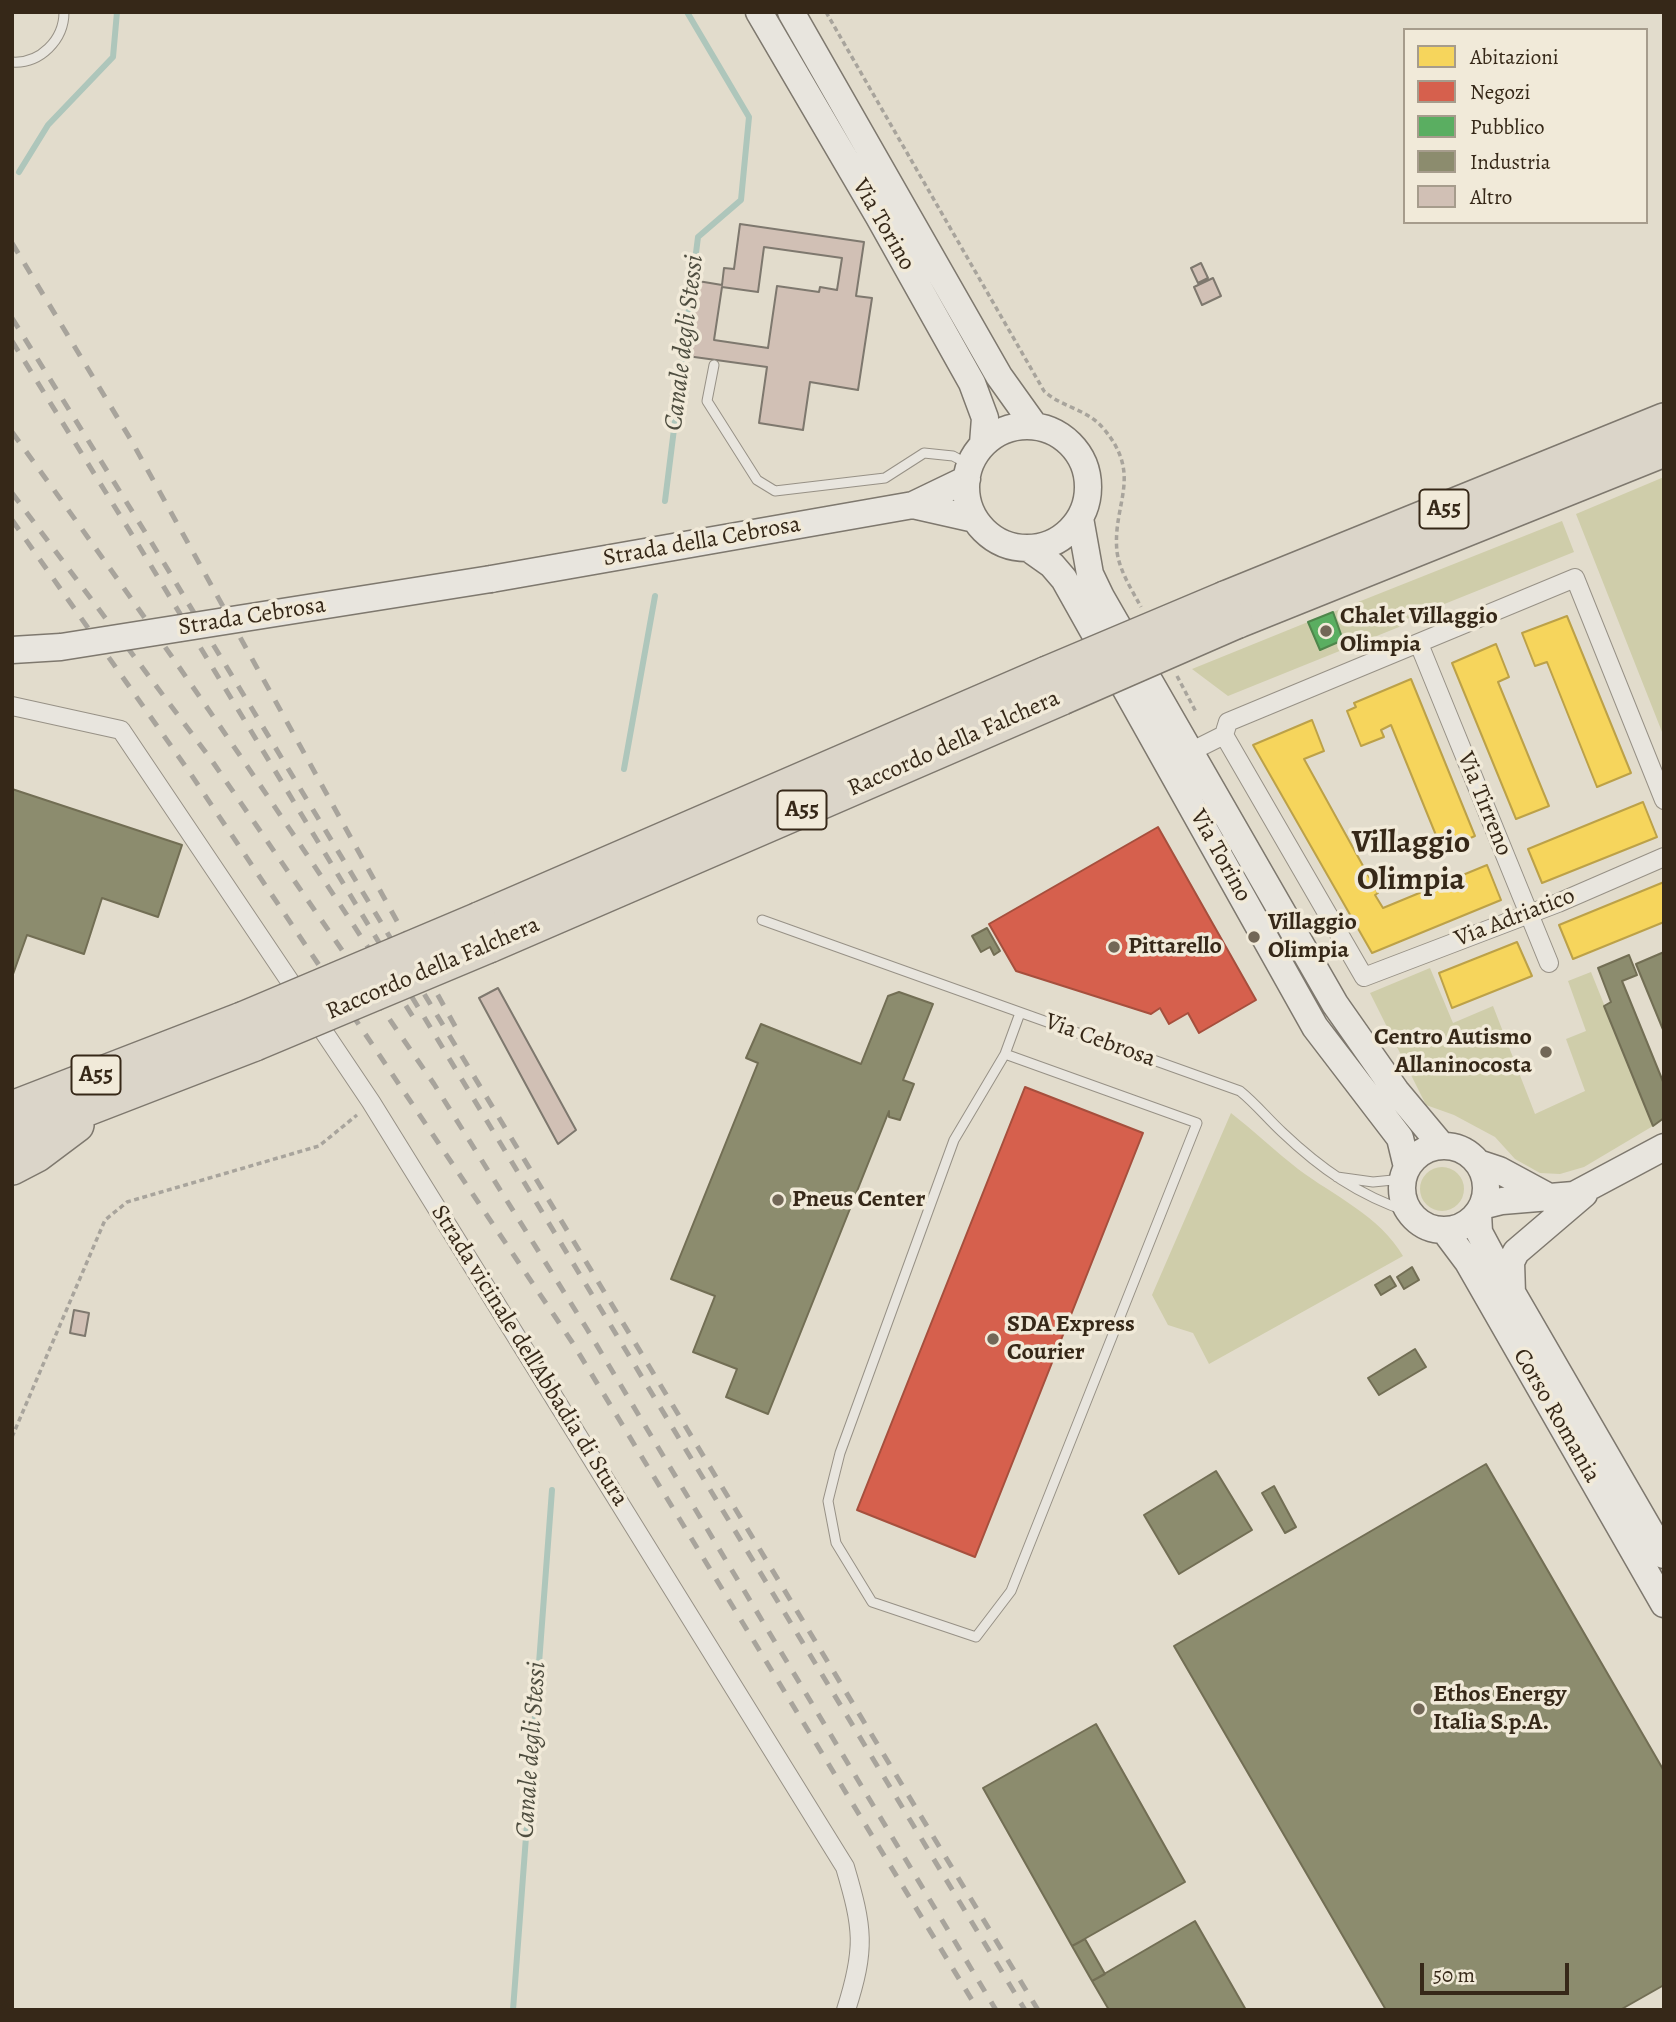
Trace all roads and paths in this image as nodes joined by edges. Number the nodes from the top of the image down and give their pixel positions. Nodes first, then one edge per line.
1 (64, 12) edge
2 (759, 12) edge
3 (791, 12) edge
4 (826, 12) edge
5 (12, 62) edge
6 (714, 365) dead end
7 (1664, 420) edge
8 (1034, 425) junction
9 (1664, 450) edge
10 (973, 463) junction
11 (913, 505) junction
12 (1080, 518) junction
13 (975, 519) junction
14 (1028, 548) junction
15 (491, 579) joint
16 (1230, 610) junction
17 (1144, 612) dead end
18 (1419, 644) junction
19 (12, 650) edge
20 (1175, 671) dead end
21 (12, 706) edge
22 (1208, 743) junction
23 (1664, 800) edge
24 (1664, 857) edge
25 (1527, 913) junction
26 (762, 920) dead end
27 (1549, 963) dead end
28 (1364, 977) joint
29 (1020, 1013) junction
30 (249, 1032) junction
31 (180, 1043) junction
32 (1005, 1054) junction
33 (12, 1089) edge
34 (111, 1100) junction
35 (371, 1102) junction
36 (12, 1108) edge
37 (12, 1138) edge
38 (1442, 1146) junction
39 (1664, 1147) edge
40 (1478, 1163) junction
41 (12, 1168) edge
42 (1405, 1173) junction
43 (1332, 1176) junction
44 (1588, 1190) junction
45 (1551, 1198) junction
46 (1480, 1210) junction
47 (1409, 1212) junction
48 (1444, 1230) junction
49 (1513, 1294) junction
50 (12, 1437) edge
51 (1664, 1555) edge
52 (1664, 1604) edge
53 (846, 2010) edge

1 - 5 lane
2 - 10 main road, Via Torino
3 - 8 main road, Via Torino
4 - 17 path
6 - 10 lane
7 - 16 highway, Raccordo della Falchera / A55
8 - 10 main road
8 - 12 main road
9 - 16 highway, Raccordo della Falchera / A55
10 - 11 main road, Strada della Cebrosa
10 - 13 main road
11 - 13 main road, Strada della Cebrosa
11 - 15 main road, Strada della Cebrosa
12 - 14 main road
12 - 22 main road, Via Torino
13 - 14 main road
14 - 42 main road, Via Torino
15 - 19 main road, Strada Cebrosa, bridge
16 - 30 highway, Raccordo della Falchera / A55, bridge
18 - 22 street
18 - 23 street
18 - 25 street, Via Tirreno
20 - 22 path
21 - 35 street, Strada vicinale dell'Abbadia di Stura
22 - 28 street, Via Torino
22 - 38 main road, Via Torino
24 - 25 street, Via Adriatico
25 - 27 street, Via Tirreno
25 - 28 street, Via Adriatico
26 - 29 lane, Via Cebrosa
29 - 32 lane
29 - 43 lane, Via Cebrosa
30 - 31 highway, Raccordo della Falchera / A55
30 - 34 highway, Raccordo della Falchera / A55
31 - 33 highway, A55
31 - 36 highway, Raccordo della Falchera / A55
32 - 32 lane
34 - 37 highway, Raccordo della Falchera / A55
34 - 41 highway
35 - 50 path
35 - 53 street, Strada vicinale dell'Abbadia di Stura
38 - 40 main road
38 - 42 main road
39 - 44 main road
40 - 45 main road
40 - 46 main road
42 - 43 lane
42 - 47 main road
43 - 47 lane, Via Cebrosa
44 - 45 main road
44 - 49 main road
45 - 46 main road
46 - 48 main road
46 - 49 main road, Corso Romania
47 - 48 main road
48 - 52 main road, Corso Romania
49 - 51 main road, Corso Romania

